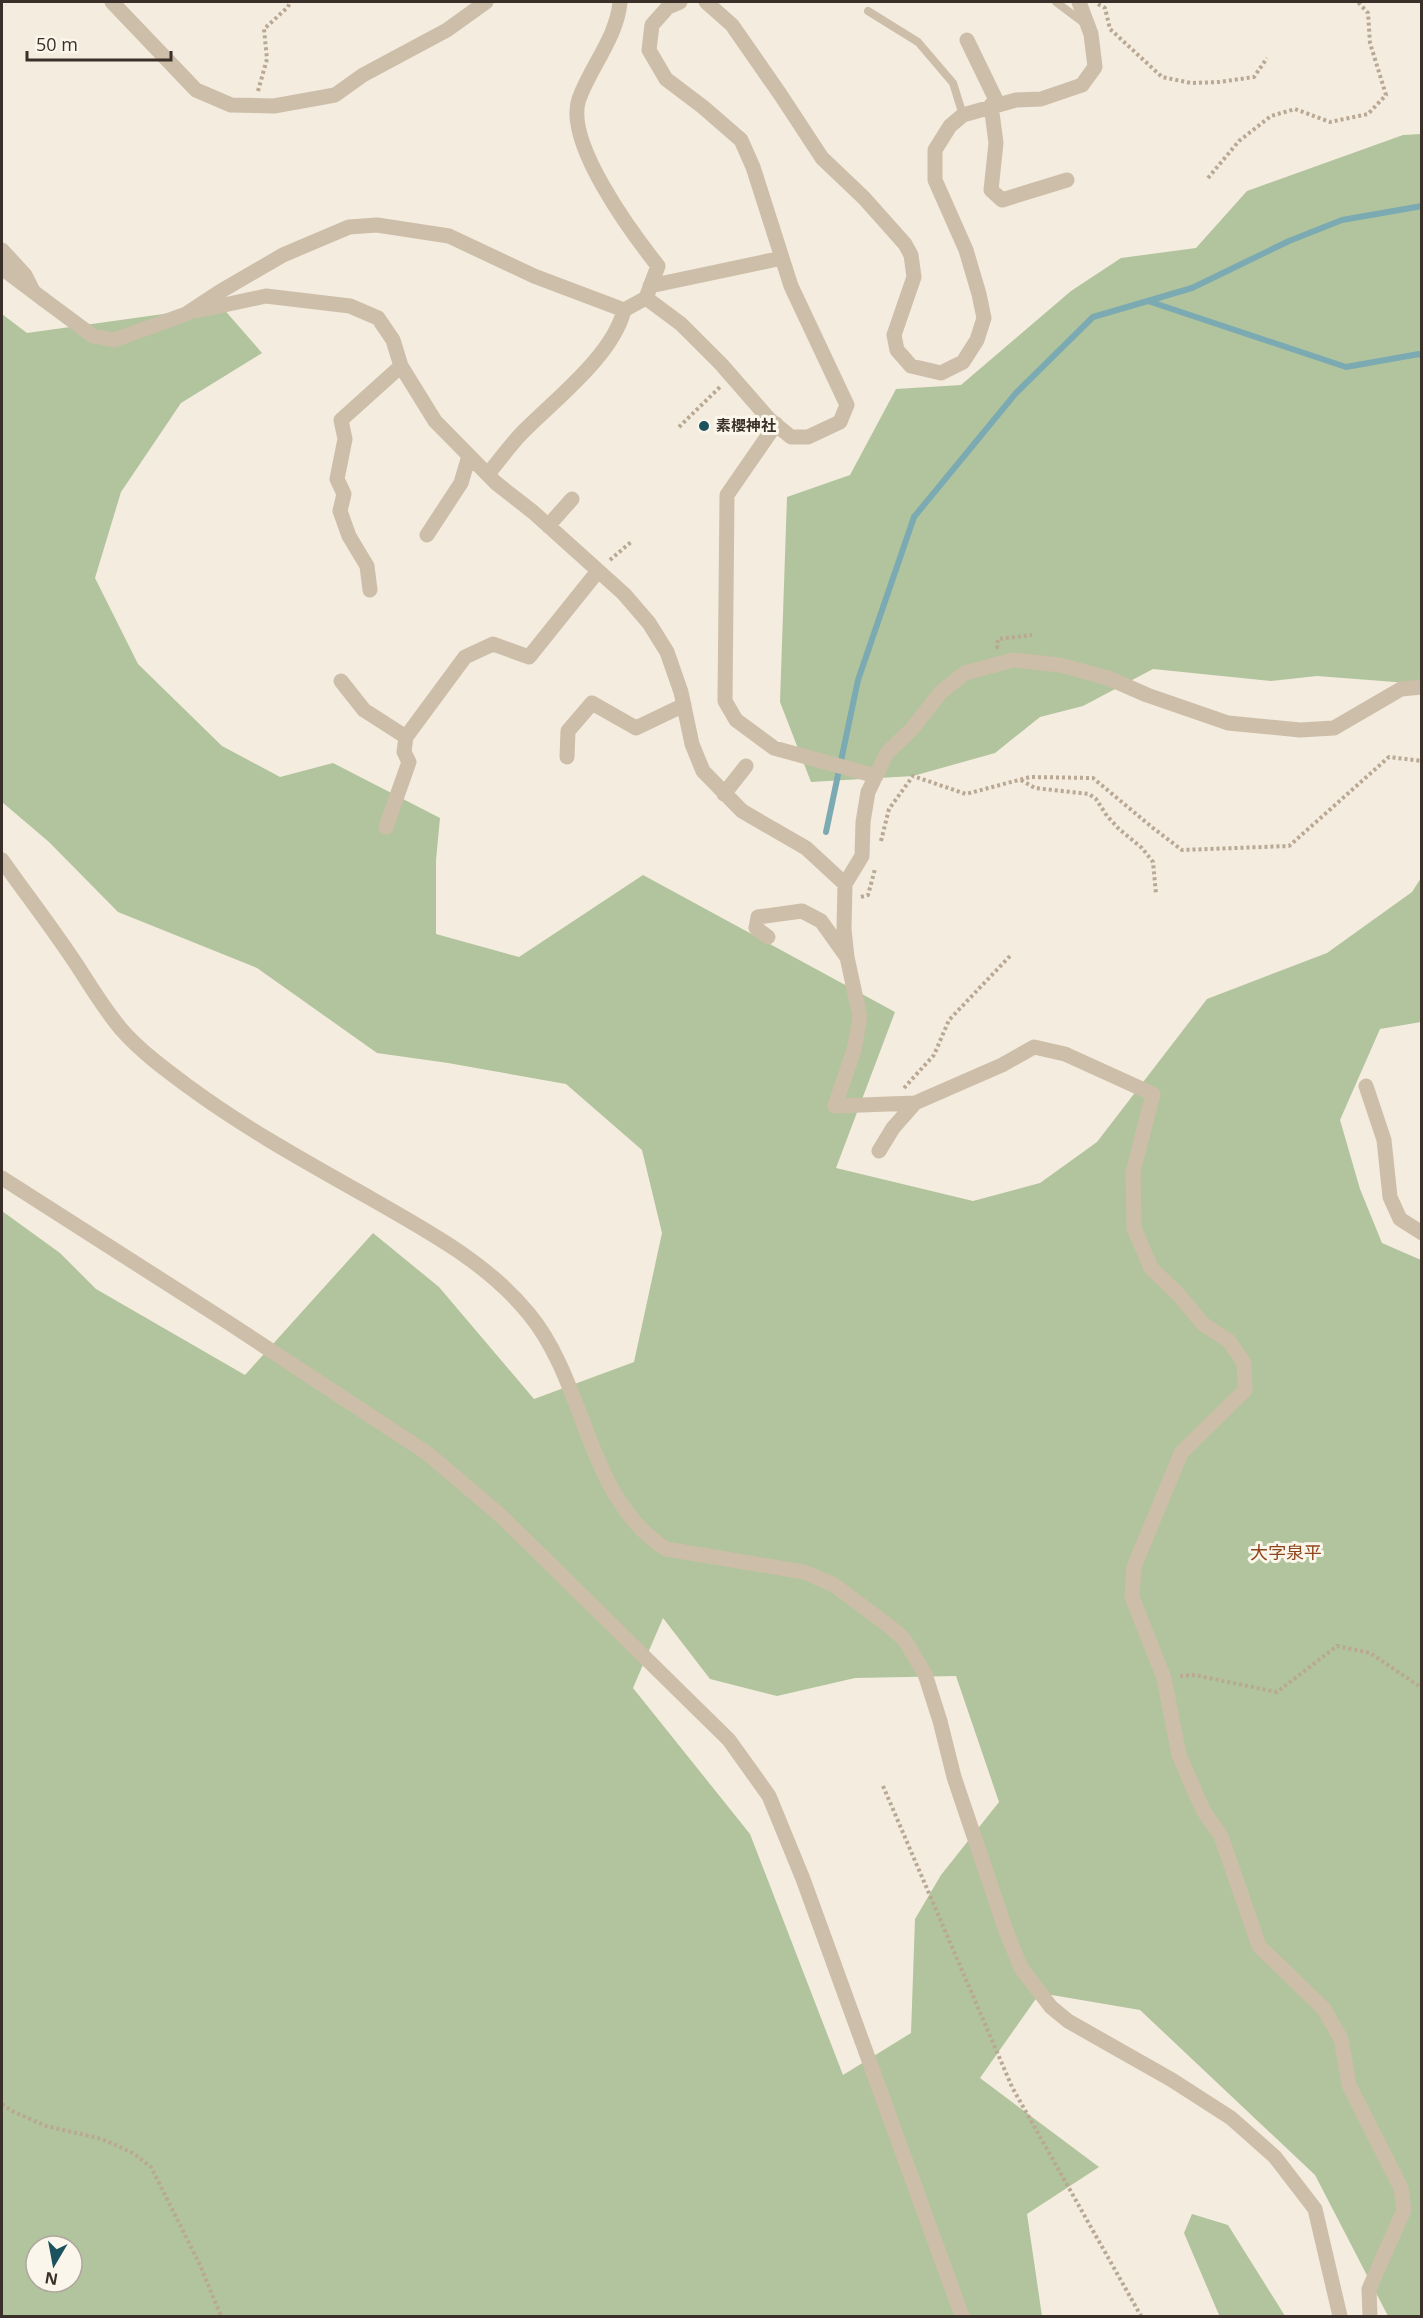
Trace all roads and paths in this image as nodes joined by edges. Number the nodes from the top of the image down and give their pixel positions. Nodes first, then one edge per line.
1 (112, 2) edge
2 (290, 2) edge
3 (486, 2) edge
4 (620, 2) edge
5 (680, 2) edge
6 (706, 2) edge
7 (1056, 2) edge
8 (1079, 2) edge
9 (1095, 2) edge
10 (1358, 2) edge
11 (868, 11) dead end
12 (1088, 25) junction
13 (967, 40) dead end
14 (1267, 58) dead end
15 (994, 105) junction
16 (254, 106) junction
17 (963, 115) junction
18 (1208, 178) dead end
19 (1067, 180) dead end
20 (2, 250) edge
21 (782, 258) junction
22 (2, 268) edge
23 (648, 292) junction
24 (38, 295) junction
25 (624, 310) junction
26 (186, 314) junction
27 (401, 366) junction
28 (732, 376) junction
29 (776, 424) junction
30 (679, 427) dead end
31 (344, 444) junction
32 (469, 456) junction
33 (355, 458) dead end
34 (488, 474) junction
35 (572, 499) dead end
36 (548, 526) junction
37 (428, 535) dead end
38 (631, 542) dead end
39 (598, 571) junction
40 (370, 590) dead end
41 (341, 681) dead end
42 (1422, 687) edge
43 (684, 705) junction
44 (406, 738) junction
45 (567, 757) dead end
46 (1422, 761) edge
47 (746, 766) dead end
48 (876, 776) junction
49 (1021, 780) junction
50 (724, 794) junction
51 (387, 827) dead end
52 (879, 852) dead end
53 (2, 860) edge
54 (876, 863) dead end
55 (845, 884) junction
56 (1156, 894) dead end
57 (845, 902) junction
58 (768, 938) dead end
59 (1010, 956) dead end
60 (847, 957) junction
61 (1366, 1086) dead end
62 (915, 1103) junction
63 (889, 1104) junction
64 (879, 1151) dead end
65 (2, 1178) edge
66 (1422, 1233) edge
67 (1164, 1678) junction
68 (1422, 1689) edge
69 (883, 1786) dead end
70 (2, 2104) edge
71 (221, 2316) edge
72 (962, 2316) edge
73 (1141, 2316) edge
74 (1340, 2316) edge
75 (1370, 2316) edge

1 - 16 street
2 - 16 path
3 - 16 street
4 - 23 street
5 - 21 street
6 - 17 street
7 - 12 lane
8 - 12 street
9 - 14 path
10 - 18 path
11 - 17 lane
12 - 15 street
13 - 15 street
15 - 17 street
15 - 19 street
20 - 24 street
21 - 23 street
21 - 29 street
22 - 24 street
23 - 25 street
23 - 28 street
24 - 26 street
25 - 26 street
25 - 34 street
26 - 27 street
27 - 31 street
27 - 32 street
28 - 29 street
28 - 30 path
29 - 48 street
31 - 33 street
31 - 40 street
32 - 34 street
32 - 37 street
34 - 36 street
35 - 36 street
36 - 39 street
38 - 39 path
39 - 43 street
39 - 44 street
41 - 44 street
42 - 48 street
43 - 45 street
43 - 50 street
44 - 51 street
46 - 49 path
47 - 50 street
48 - 55 street
49 - 52 path
49 - 56 path
50 - 55 street
53 - 74 street
54 - 57 path
55 - 57 street
57 - 60 street
58 - 60 street
59 - 63 path
60 - 63 street
61 - 66 street
62 - 63 street
62 - 64 street
62 - 67 street
65 - 72 street
67 - 68 path
67 - 75 street
69 - 73 path
70 - 71 path

